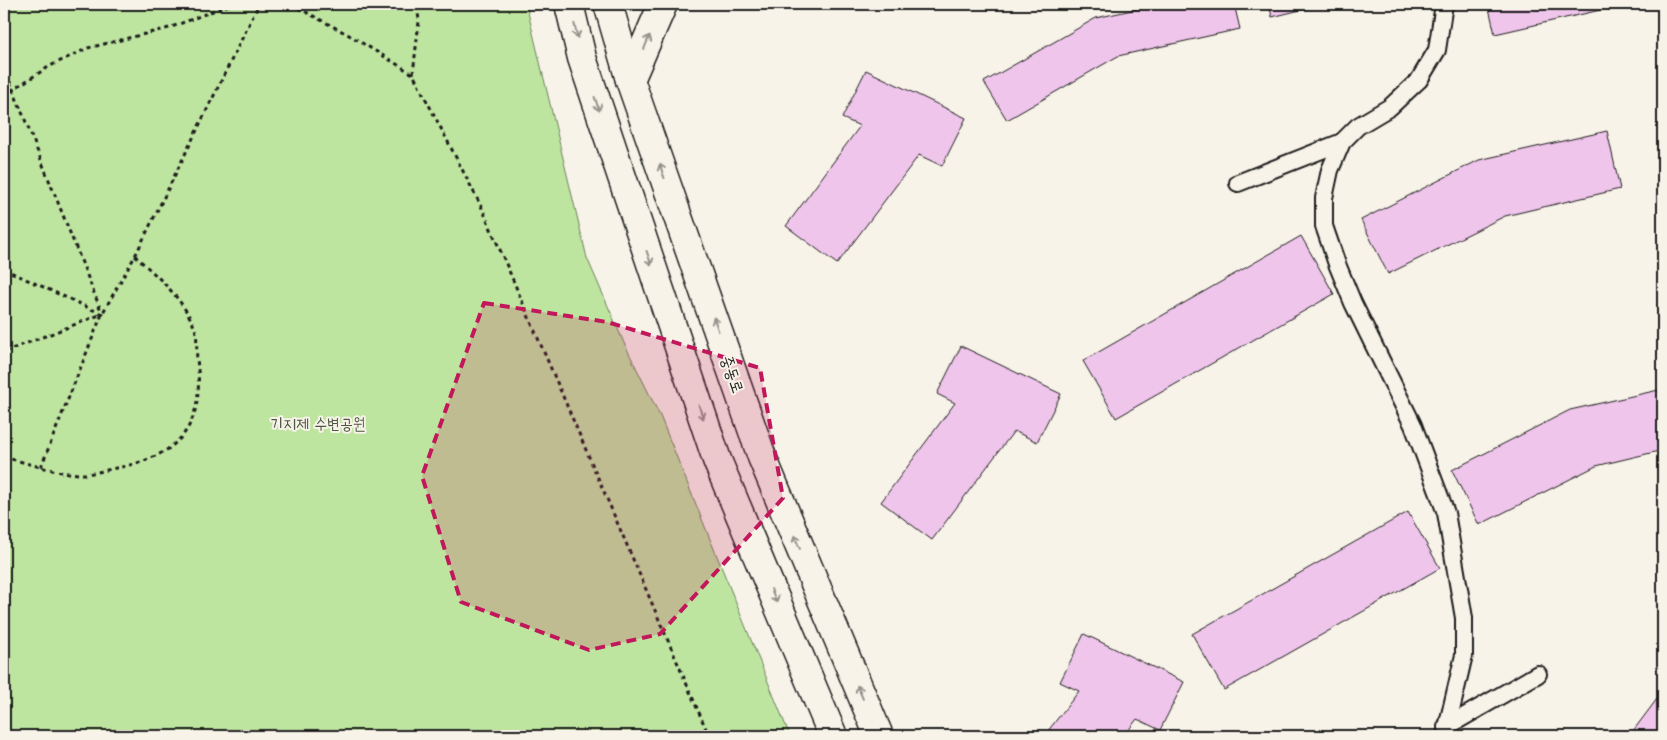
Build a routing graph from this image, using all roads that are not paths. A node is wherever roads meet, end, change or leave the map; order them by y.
1 (569, 4) edge
2 (608, 4) edge
3 (663, 4) edge
4 (1444, 4) edge
5 (630, 80) junction
6 (1342, 142) junction
7 (1238, 183) dead end
8 (1538, 674) dead end
9 (1445, 732) edge
10 (833, 736) edge
11 (879, 736) edge

1 -> 10 street
2 - 5 street, 중동로
5 -> 3 street
4 - 6 lane
11 -> 5 street, 중동로
6 - 7 lane
6 - 9 lane
8 - 9 lane

